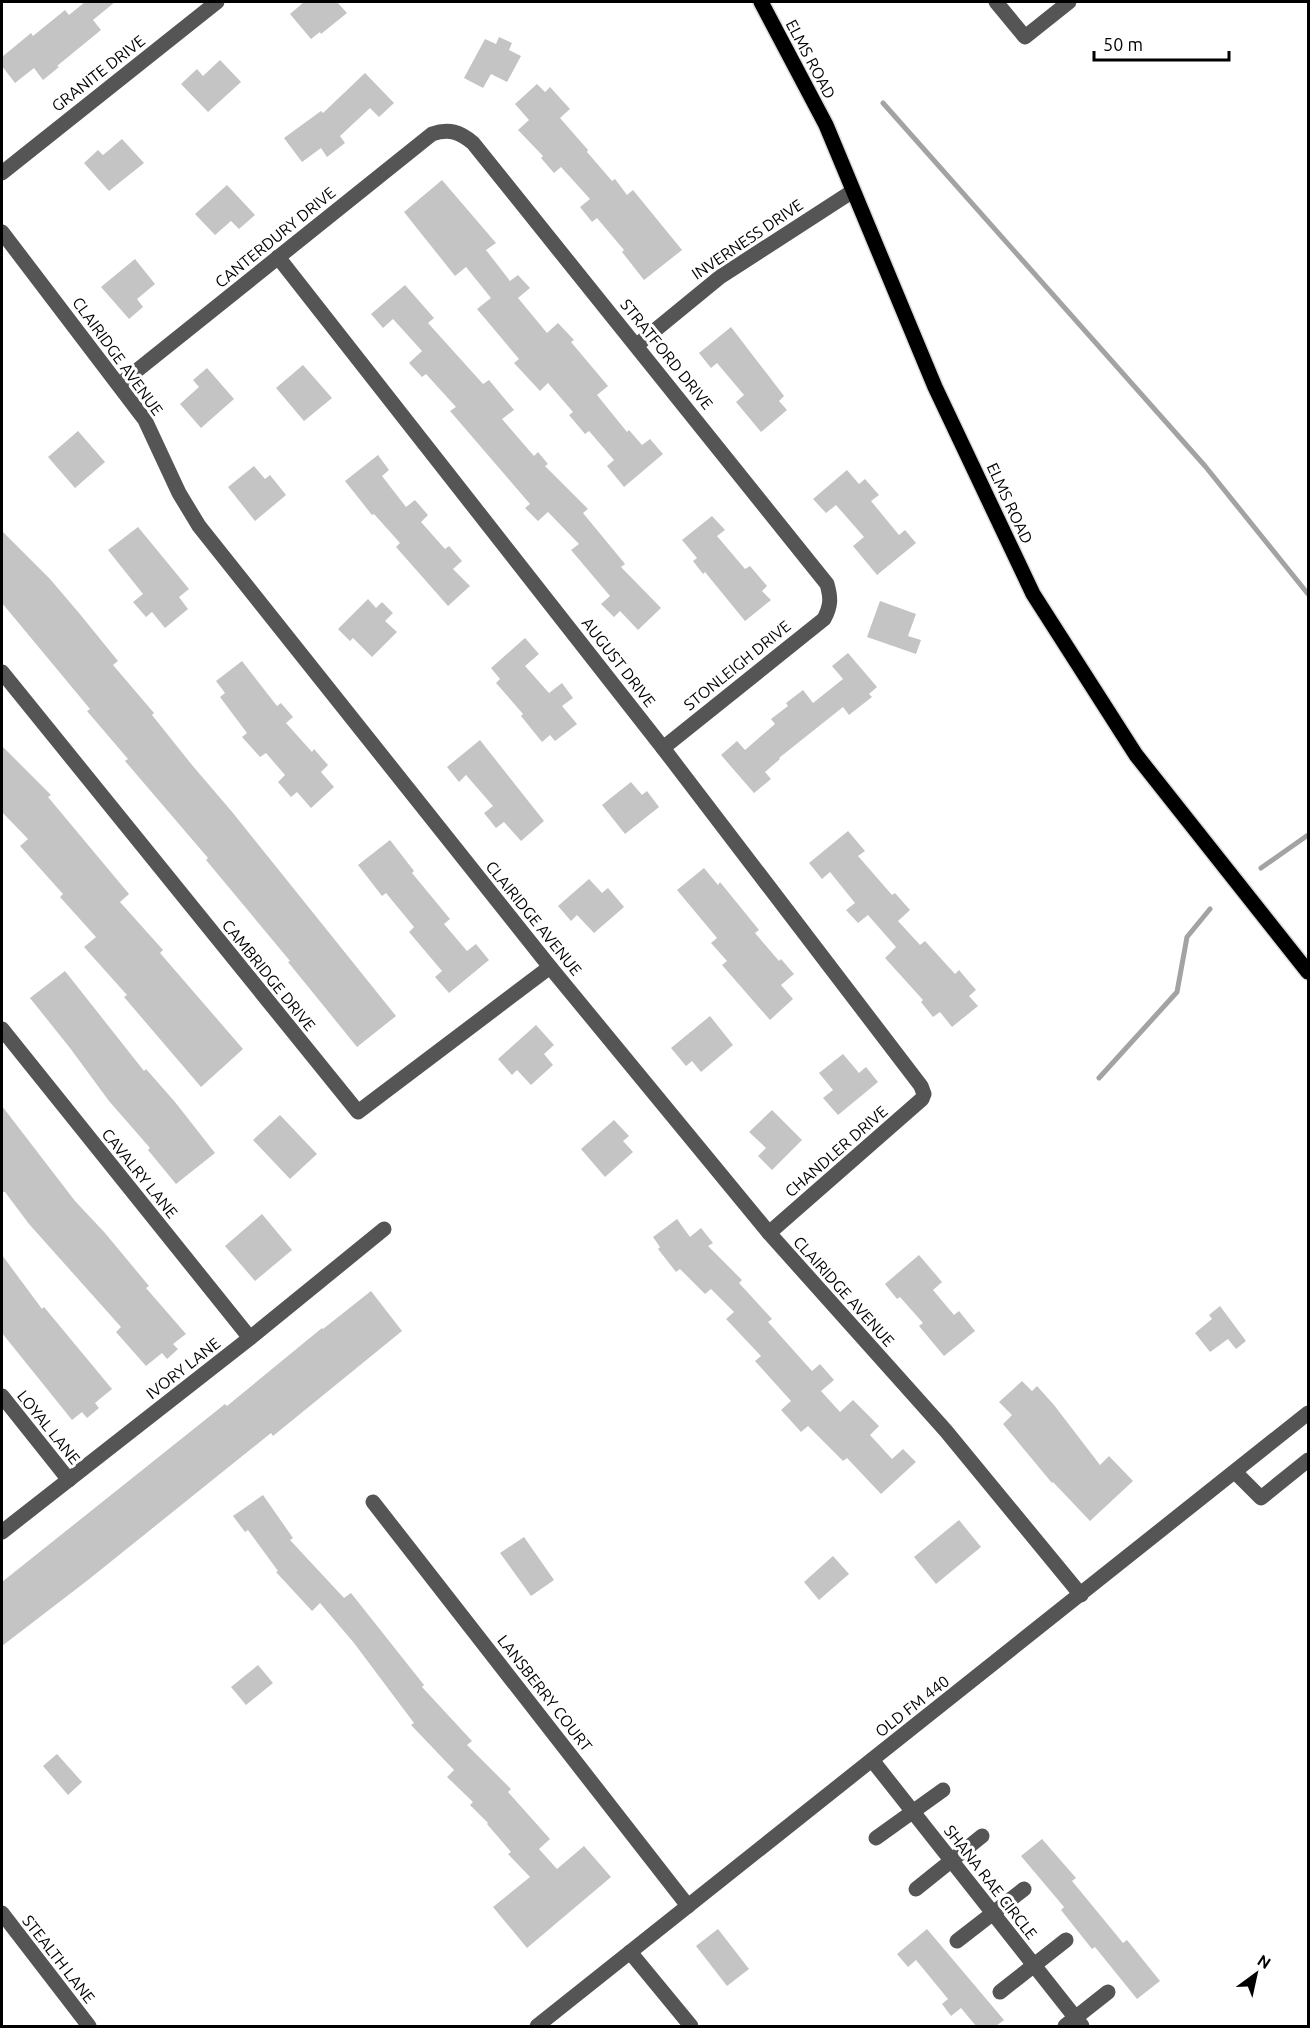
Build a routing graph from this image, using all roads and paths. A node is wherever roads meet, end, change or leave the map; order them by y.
1 (217, 2) edge
2 (761, 2) edge
3 (996, 2) edge
4 (1069, 2) edge
5 (457, 132) joint
6 (2, 172) edge
7 (853, 190) junction
8 (2, 232) edge
9 (278, 257) junction
10 (637, 345) junction
11 (120, 384) junction
12 (830, 608) joint
13 (2, 672) edge
14 (663, 748) junction
15 (550, 967) junction
16 (1308, 972) edge
17 (2, 1029) edge
18 (924, 1094) joint
19 (384, 1229) dead end
20 (769, 1233) junction
21 (250, 1338) junction
22 (2, 1396) edge
23 (1308, 1413) edge
24 (1308, 1460) edge
25 (1235, 1472) junction
26 (69, 1480) junction
27 (373, 1502) dead end
28 (2, 1532) edge
29 (1081, 1595) junction
30 (872, 1760) junction
31 (943, 1790) dead end
32 (913, 1811) junction
33 (982, 1836) dead end
34 (876, 1838) dead end
35 (951, 1860) junction
36 (916, 1888) dead end
37 (1024, 1889) dead end
38 (688, 1906) junction
39 (2, 1913) edge
40 (993, 1913) junction
41 (1066, 1940) dead end
42 (957, 1941) dead end
43 (630, 1952) junction
44 (1034, 1965) junction
45 (1000, 1992) dead end
46 (1108, 1992) dead end
47 (1074, 2024) edge
48 (89, 2026) edge
49 (537, 2026) edge
50 (691, 2026) edge

1 - 6 street, GRANITE DRIVE
2 - 7 main road, ELMS ROAD
3 - 4 street
5 - 9 street, CANTERDURY DRIVE
5 - 10 street, STRATFORD DRIVE
7 - 10 street, INVERNESS DRIVE
7 - 16 main road, ELMS ROAD
8 - 11 street, CLAIRIDGE AVENUE
9 - 11 street, CANTERDURY DRIVE
9 - 14 street, AUGUST DRIVE
10 - 12 street, STRATFORD DRIVE
11 - 15 street, CLAIRIDGE AVENUE
12 - 14 street, STONLEIGH DRIVE
13 - 15 street, CAMBRIDGE DRIVE
14 - 18 street, AUGUST DRIVE
15 - 20 street, CLAIRIDGE AVENUE
17 - 21 street, CAVALRY LANE
18 - 20 street, CHANDLER DRIVE
19 - 21 street, IVORY LANE
20 - 29 street, CLAIRIDGE AVENUE
21 - 26 street, IVORY LANE
22 - 26 street, LOYAL LANE
23 - 25 street, OLD FM 440
24 - 25 street
25 - 29 street, OLD FM 440
26 - 28 street, IVORY LANE
27 - 38 street, LANSBERRY COURT
29 - 30 street, OLD FM 440
30 - 32 street, SHANA RAE CIRCLE
30 - 38 street, OLD FM 440
31 - 32 street
32 - 34 street
32 - 35 street, SHANA RAE CIRCLE
33 - 35 street
35 - 36 street
35 - 40 street, SHANA RAE CIRCLE
37 - 40 street
38 - 43 street, OLD FM 440
39 - 48 street, STEALTH LANE
40 - 42 street
40 - 44 street, SHANA RAE CIRCLE
41 - 44 street
43 - 49 street, OLD FM 440
43 - 50 street
44 - 45 street
44 - 47 street, SHANA RAE CIRCLE
46 - 47 street

